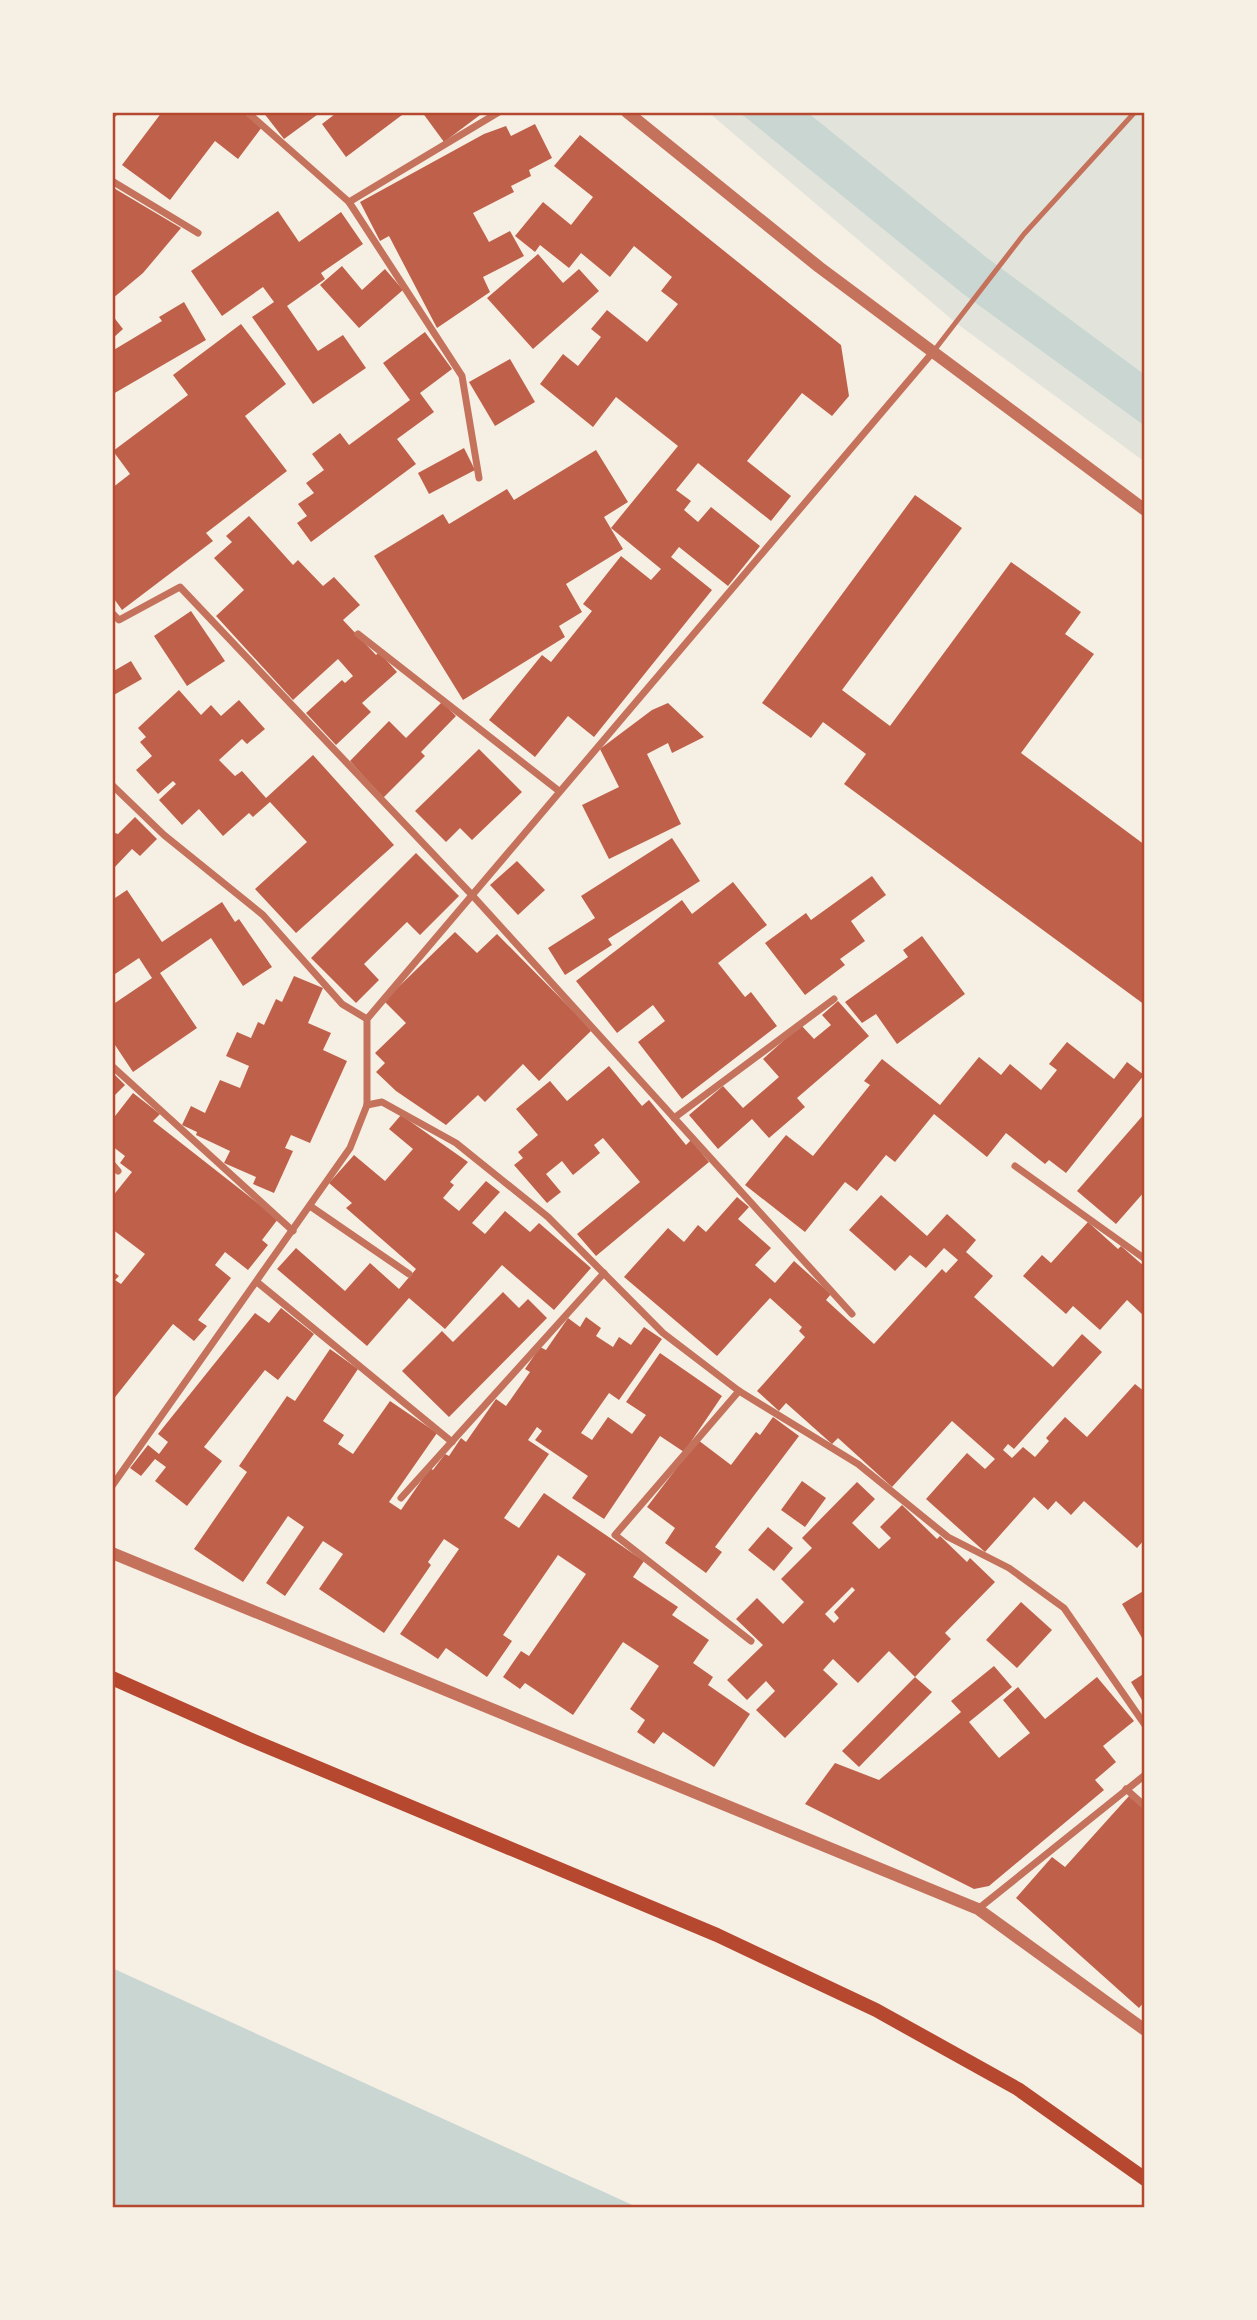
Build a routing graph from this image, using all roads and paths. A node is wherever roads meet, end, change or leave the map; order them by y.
1 (247, 112) edge
2 (499, 112) edge
3 (627, 112) edge
4 (1135, 112) edge
5 (112, 181) edge
6 (349, 202) junction
7 (198, 233) dead end
8 (933, 352) junction
9 (479, 478) dead end
10 (1145, 510) edge
11 (112, 613) edge
12 (358, 634) dead end
13 (112, 785) edge
14 (559, 791) junction
15 (472, 895) junction
16 (834, 999) dead end
17 (367, 1018) junction
18 (112, 1066) edge
19 (367, 1105) junction
20 (674, 1118) junction
21 (112, 1164) edge
22 (1015, 1166) dead end
23 (118, 1171) dead end
24 (310, 1206) junction
25 (293, 1231) junction
26 (1145, 1259) edge
27 (604, 1273) junction
28 (409, 1274) dead end
29 (257, 1282) junction
30 (852, 1314) dead end
31 (739, 1391) junction
32 (452, 1442) junction
33 (112, 1486) edge
34 (401, 1498) dead end
35 (112, 1553) edge
36 (751, 1641) dead end
37 (112, 1678) edge
38 (1145, 1725) edge
39 (1145, 1775) edge
40 (1126, 1789) junction
41 (1145, 1806) edge
42 (978, 1909) junction
43 (1145, 2030) edge
44 (1145, 2179) edge

1 - 6 street
2 - 6 street
3 - 8 street
4 - 8 lane
5 - 7 street
6 - 9 street
8 - 10 street
8 - 14 street
11 - 15 street
12 - 14 street
13 - 17 street
14 - 15 street
15 - 17 street
15 - 20 street
16 - 20 street
17 - 19 street
18 - 25 street
19 - 24 street
19 - 27 street
20 - 30 street
21 - 23 street
22 - 26 street
24 - 25 street
24 - 28 street
25 - 29 street
27 - 31 street
27 - 32 street
29 - 32 street
29 - 33 street
31 - 36 street
31 - 38 street
32 - 34 street
35 - 42 street
37 - 44 main road
39 - 40 street
40 - 41 street
40 - 42 street
42 - 43 street

